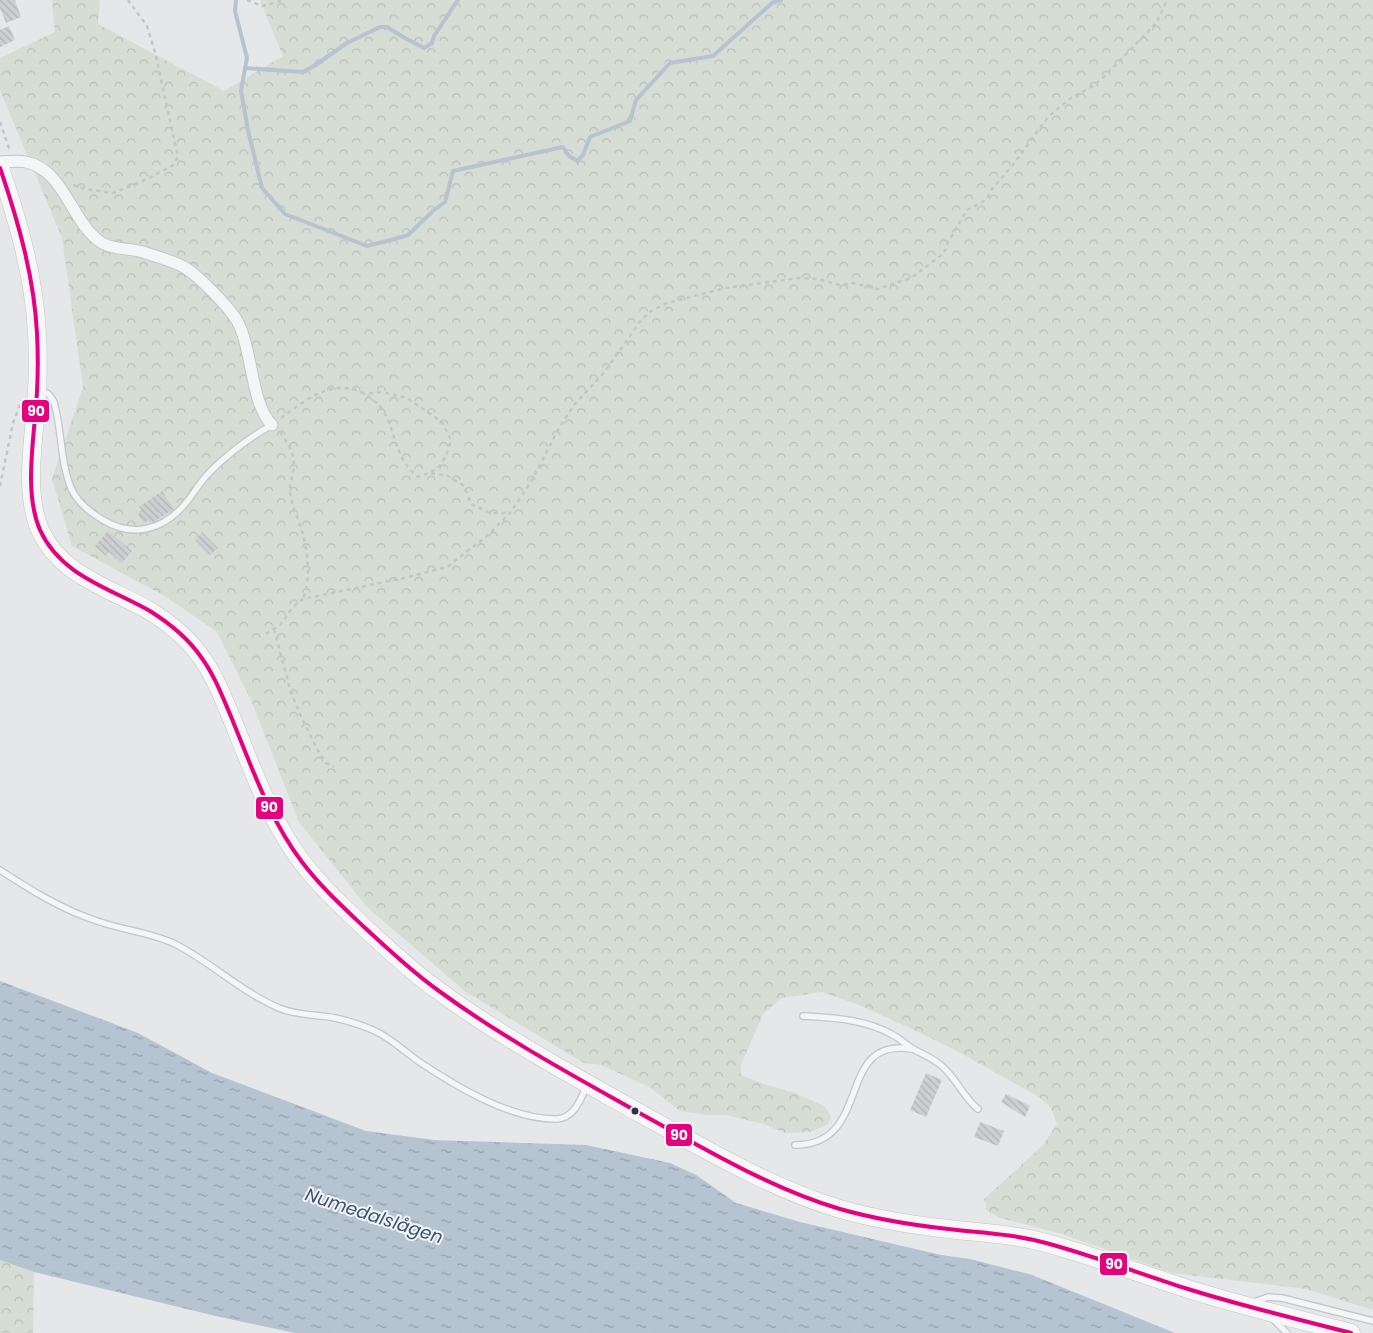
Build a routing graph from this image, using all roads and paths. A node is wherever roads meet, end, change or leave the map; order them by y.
1 (128, 0) edge
2 (247, 0) edge
3 (284, 0) edge
4 (1168, 0) edge
5 (0, 122) edge
6 (0, 162) edge
7 (7, 165) edge
8 (54, 179) junction
9 (37, 391) junction
10 (364, 394) junction
11 (13, 423) dead end
12 (272, 425) junction
13 (430, 473) junction
14 (0, 486) edge
15 (510, 513) junction
16 (303, 599) junction
17 (274, 629) junction
18 (266, 634) dead end
19 (334, 767) dead end
20 (0, 870) edge
21 (803, 1016) dead end
22 (913, 1049) junction
23 (588, 1083) junction
24 (978, 1110) dead end
25 (795, 1145) dead end
26 (1248, 1307) junction
27 (1267, 1312) junction
28 (1373, 1321) edge
29 (1287, 1333) edge
30 (1351, 1333) edge

1 - 8 path
2 - 3 path
4 - 15 path
5 - 7 path
6 - 7 street
7 - 8 street
7 - 9 main road
8 - 12 street
9 - 12 lane
9 - 23 main road
10 - 12 path
10 - 13 path
10 - 13 path
11 - 14 path
12 - 16 path
13 - 15 path
15 - 16 path
16 - 17 path
17 - 18 path
17 - 19 path
20 - 23 lane
21 - 22 lane
22 - 24 lane
22 - 25 lane
23 - 26 main road
26 - 27 main road
26 - 28 lane
27 - 29 lane
27 - 30 main road

